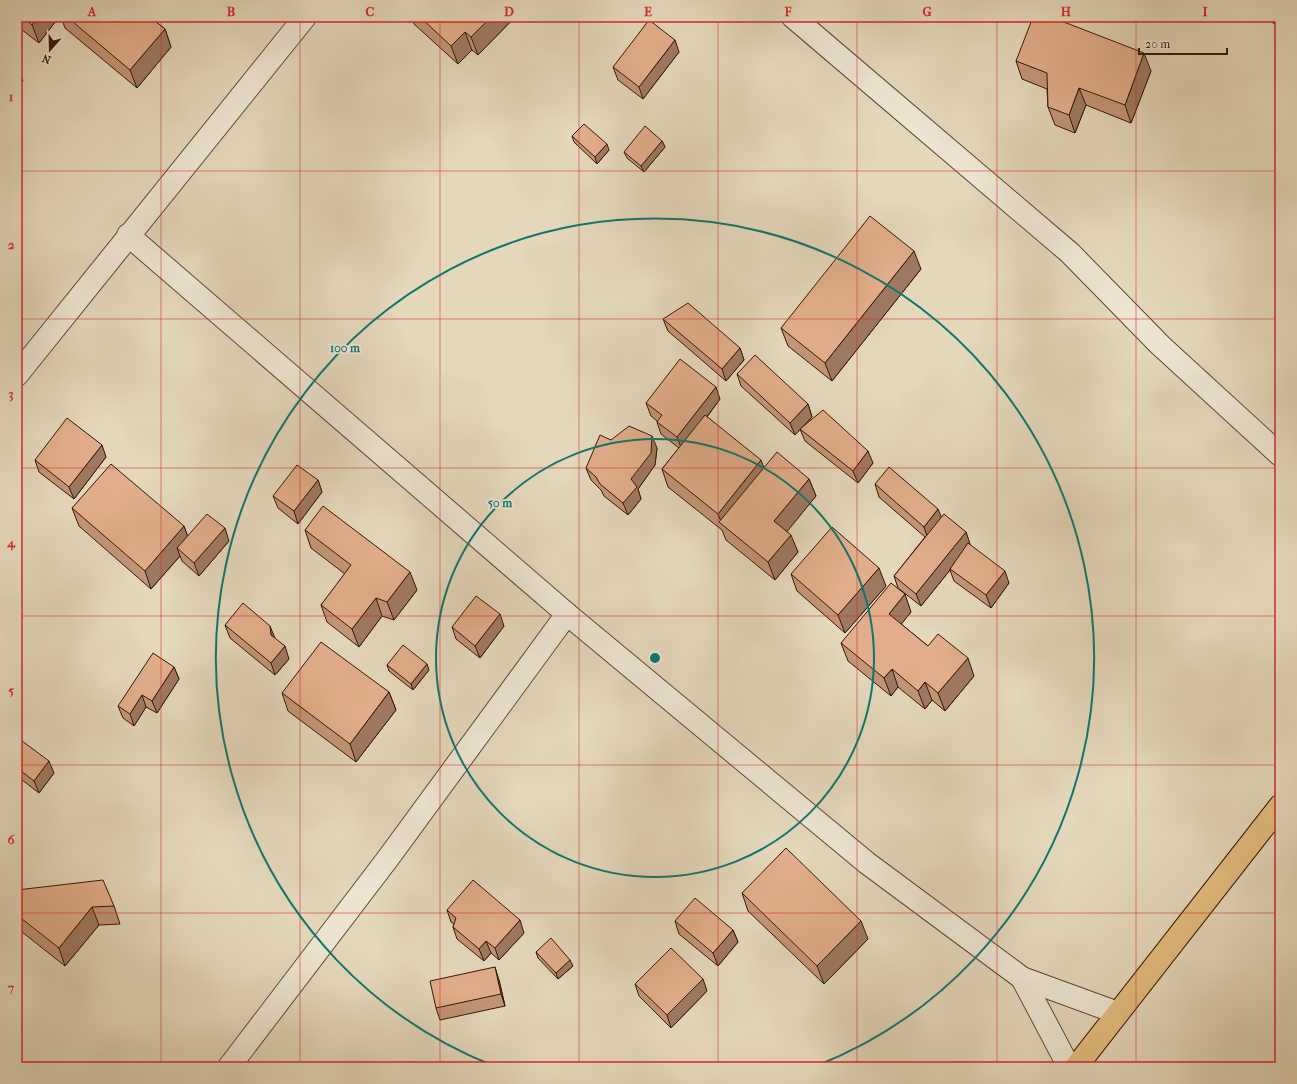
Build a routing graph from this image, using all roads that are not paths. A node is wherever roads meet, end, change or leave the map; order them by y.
1 (304, 17) edge
2 (793, 17) edge
3 (128, 235) junction
4 (17, 375) edge
5 (1280, 455) edge
6 (567, 614) junction
7 (1280, 806) edge
8 (1022, 978) junction
9 (1118, 1013) junction
10 (229, 1067) edge
11 (1069, 1067) edge
12 (1076, 1067) edge

1 - 3 street
2 - 5 street
3 - 4 street
3 - 6 street
6 - 8 street
6 - 10 street
7 - 9 highway
8 - 9 street
8 - 11 street
9 - 12 highway

